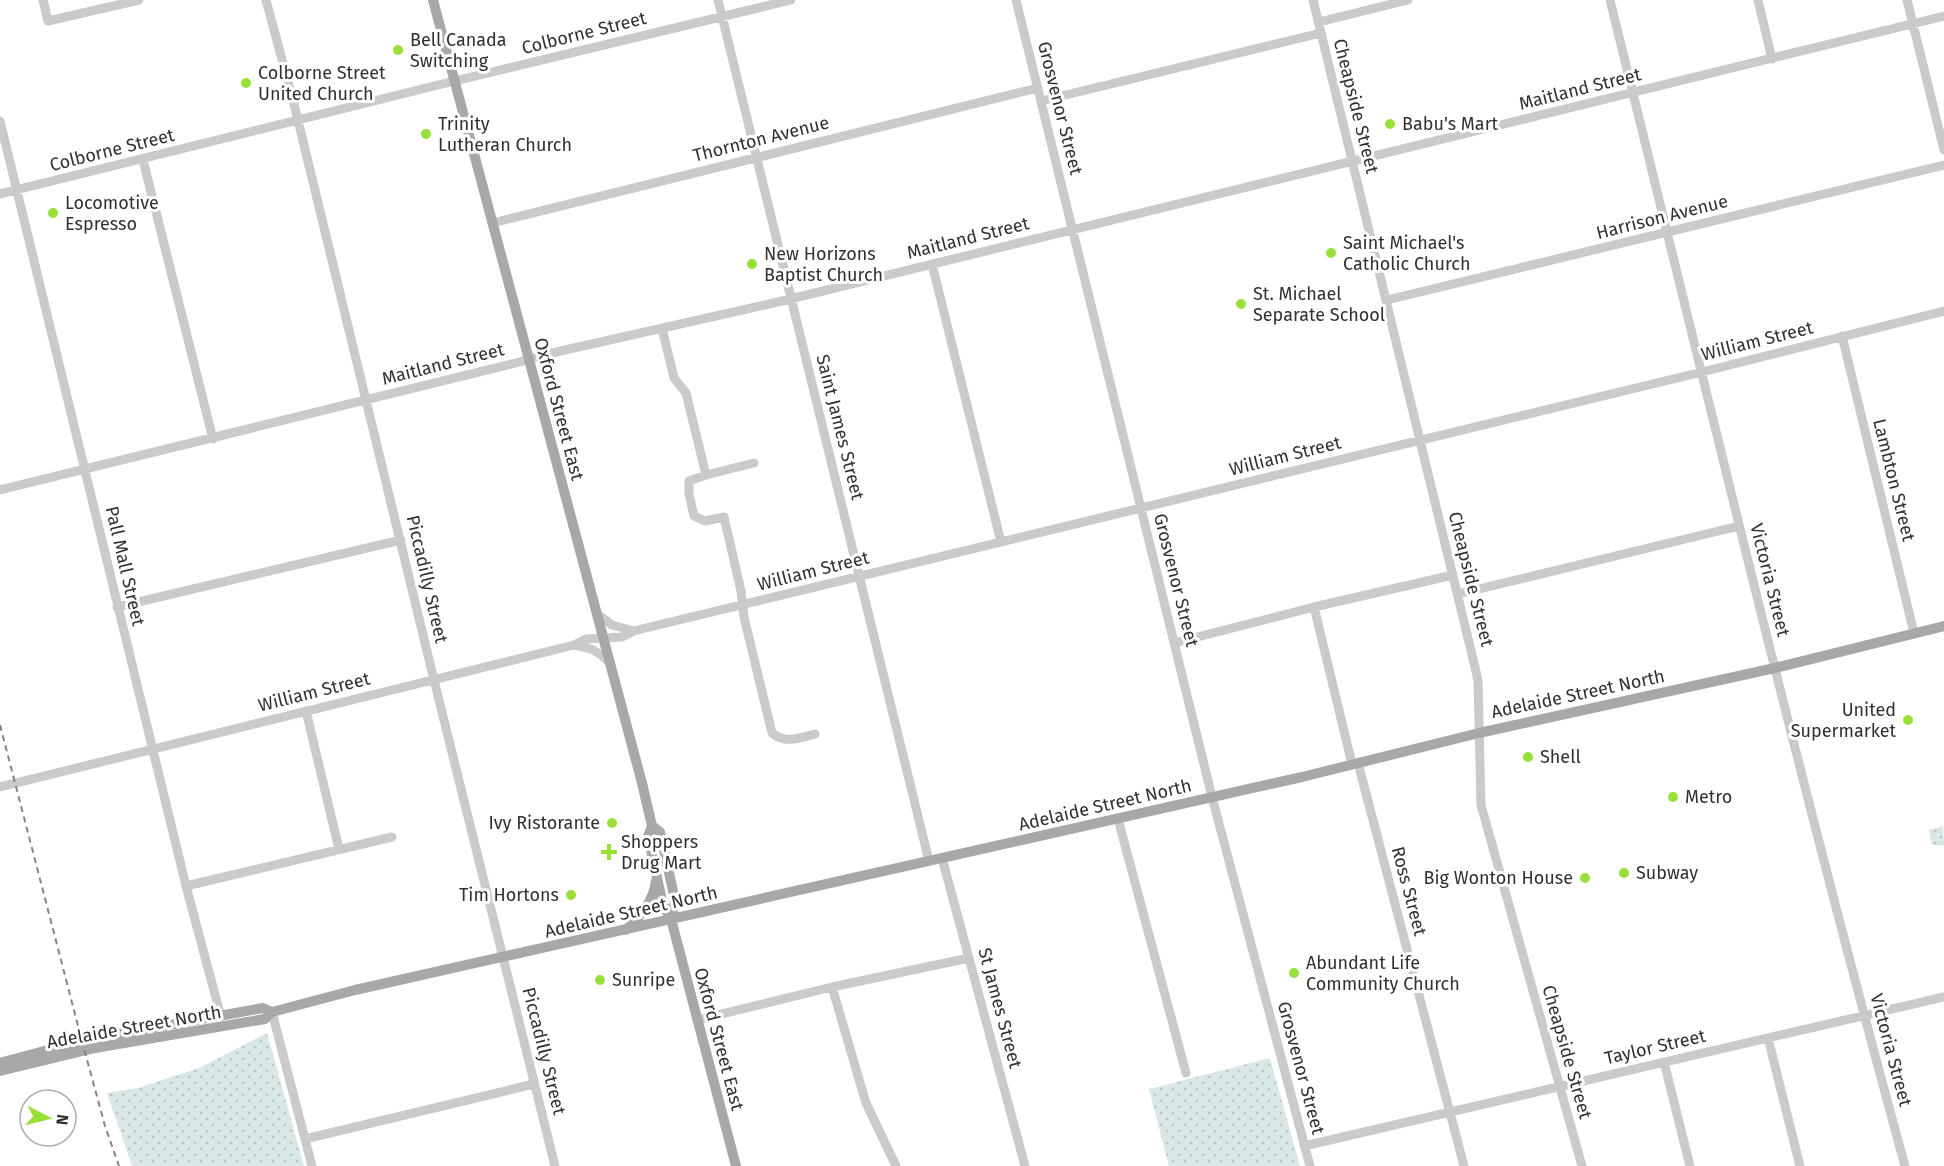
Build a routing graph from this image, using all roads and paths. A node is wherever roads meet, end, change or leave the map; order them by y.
1 (43, 0) edge
2 (140, 0) edge
3 (266, 0) edge
4 (433, 0) edge
5 (718, 0) edge
6 (791, 0) edge
7 (1016, 0) edge
8 (1313, 0) edge
9 (1408, 0) edge
10 (1610, 0) edge
11 (1758, 0) edge
12 (1907, 0) edge
13 (722, 16) junction
14 (1944, 16) edge
15 (1319, 22) junction
16 (1913, 24) junction
17 (1321, 33) junction
18 (1772, 59) junction
19 (454, 82) junction
20 (1038, 88) junction
21 (1633, 93) junction
22 (1041, 101) junction
23 (298, 120) junction
24 (0, 121) edge
25 (1943, 139) edge
26 (1944, 150) edge
27 (757, 157) junction
28 (143, 160) junction
29 (1353, 161) junction
30 (1944, 165) edge
31 (17, 190) junction
32 (0, 194) edge
33 (492, 223) junction
34 (1073, 229) junction
35 (1668, 233) junction
36 (932, 264) junction
37 (792, 299) junction
38 (1387, 300) junction
39 (1944, 311) edge
40 (662, 328) junction
41 (1842, 336) junction
42 (528, 359) junction
43 (1702, 372) junction
44 (366, 400) junction
45 (213, 440) junction
46 (1420, 440) junction
47 (754, 463) dead end
48 (85, 469) junction
49 (706, 475) junction
50 (0, 490) edge
51 (1141, 508) junction
52 (1739, 526) junction
53 (401, 540) junction
54 (1001, 542) junction
55 (1453, 575) junction
56 (860, 577) junction
57 (1458, 594) junction
58 (743, 605) junction
59 (117, 607) junction
60 (1314, 607) junction
61 (597, 614) junction
62 (1944, 626) edge
63 (634, 631) junction
64 (1914, 633) junction
65 (603, 639) junction
66 (1174, 642) junction
67 (574, 645) junction
68 (609, 662) junction
69 (1775, 668) junction
70 (434, 680) junction
71 (306, 711) junction
72 (1479, 733) junction
73 (815, 734) dead end
74 (152, 749) junction
75 (1355, 764) junction
76 (0, 787) edge
77 (1212, 797) junction
78 (1118, 819) junction
79 (652, 826) junction
80 (392, 837) dead end
81 (339, 849) junction
82 (942, 858) junction
83 (929, 861) junction
84 (657, 876) junction
85 (186, 886) junction
86 (671, 920) junction
87 (625, 930) junction
88 (504, 958) junction
89 (969, 958) junction
90 (832, 987) junction
91 (1944, 997) edge
92 (272, 1012) junction
93 (1864, 1016) junction
94 (221, 1017) junction
95 (697, 1020) junction
96 (1768, 1038) junction
97 (1664, 1062) junction
98 (0, 1063) edge
99 (0, 1071) edge
100 (1186, 1073) dead end
101 (534, 1084) junction
102 (1560, 1086) junction
103 (1450, 1111) junction
104 (305, 1138) junction
105 (1304, 1146) junction
106 (312, 1166) edge
107 (555, 1166) edge
108 (736, 1166) edge
109 (896, 1166) edge
110 (1025, 1166) edge
111 (1310, 1166) edge
112 (1464, 1166) edge
113 (1582, 1166) edge
114 (1690, 1166) edge
115 (1800, 1166) edge
116 (1905, 1166) edge

1 - 2 street
3 - 23 street, Piccadilly Street
4 - 19 main road, Oxford Street East
5 - 13 street, Saint James Street
6 - 13 street, Colborne Street
7 - 20 street, Grosvenor Street
8 - 15 street, Cheapside Street
9 - 15 street
10 - 21 street, Victoria Street
11 - 18 street
12 - 16 street
13 - 19 street, Colborne Street
13 - 27 street, Saint James Street
14 - 16 street, Maitland Street
15 - 17 street, Cheapside Street
16 - 18 street, Maitland Street
16 - 25 street
17 - 22 street
17 - 29 street, Cheapside Street
18 - 21 street, Maitland Street
19 - 23 street, Colborne Street
19 - 33 main road, Oxford Street East
20 - 22 street, Grosvenor Street
20 - 27 street, Thornton Avenue
21 - 29 street, Maitland Street
21 - 35 street, Victoria Street
22 - 34 street, Grosvenor Street
23 - 28 street, Colborne Street
23 - 44 street, Piccadilly Street
24 - 31 street, Pall Mall Street
25 - 26 street
27 - 33 street, Thornton Avenue
27 - 37 street, Saint James Street
28 - 31 street, Colborne Street
28 - 45 street
29 - 34 street, Maitland Street
29 - 38 street, Cheapside Street
30 - 35 street, Harrison Avenue
31 - 32 street, Colborne Street
31 - 48 street, Pall Mall Street
33 - 42 main road, Oxford Street East
34 - 36 street, Maitland Street
34 - 51 street, Grosvenor Street
35 - 38 street, Harrison Avenue
35 - 43 street, Victoria Street
36 - 37 street, Maitland Street
36 - 54 street
37 - 40 street, Maitland Street
37 - 56 street, Saint James Street
38 - 46 street, Cheapside Street
39 - 41 street, William Street
40 - 42 street, Maitland Street
40 - 49 street
41 - 43 street, William Street
41 - 64 street, Lambton Street
42 - 44 street, Maitland Street
42 - 61 main road, Oxford Street East
43 - 46 street, William Street
43 - 52 street, Victoria Street
44 - 45 street, Maitland Street
44 - 53 street, Piccadilly Street
45 - 48 street, Maitland Street
46 - 51 street, William Street
46 - 55 street, Cheapside Street
47 - 49 street
48 - 50 street, Maitland Street
48 - 59 street, Pall Mall Street
49 - 58 street
51 - 54 street, William Street
51 - 66 street, Grosvenor Street
52 - 57 street
52 - 69 street, Victoria Street
53 - 59 street
53 - 70 street, Piccadilly Street
54 - 56 street, William Street
55 - 57 street, Cheapside Street
55 - 60 street
56 - 58 street, William Street
56 - 83 street, Saint James Street
57 - 72 street, Cheapside Street
58 - 63 street, William Street
58 - 73 street
59 - 74 street, Pall Mall Street
60 - 66 street
60 - 75 street, Ross Street
61 - 63 street
61 - 65 main road, Oxford Street East
62 - 64 main road, Adelaide Street North
63 - 65 street, William Street
64 - 69 main road, Adelaide Street North
65 - 67 street, William Street
65 - 68 main road, Oxford Street East
66 - 77 street, Grosvenor Street
67 - 68 street
67 - 70 street, William Street
68 - 79 main road, Oxford Street East
69 - 72 main road, Adelaide Street North
69 - 93 street, Victoria Street
70 - 71 street, William Street
70 - 88 street, Piccadilly Street
71 - 74 street, William Street
71 - 81 street
72 - 75 main road, Adelaide Street North
72 - 102 street, Cheapside Street
74 - 76 street, William Street
74 - 85 street, Pall Mall Street
75 - 77 main road, Adelaide Street North
75 - 103 street, Ross Street
77 - 78 main road, Adelaide Street North
77 - 105 street, Grosvenor Street
78 - 82 main road, Adelaide Street North
78 - 100 street
79 - 84 main road, Oxford Street East
79 - 86 main road, Oxford Street East
80 - 81 street
81 - 85 street
82 - 83 main road, Adelaide Street North
82 - 89 street, St James Street
83 - 86 main road, Adelaide Street North
84 - 86 main road, Oxford Street East
84 - 87 main road
85 - 94 street, Pall Mall Street
86 - 87 main road, Adelaide Street North
86 - 95 main road, Oxford Street East
87 - 88 main road, Adelaide Street North
88 - 92 main road, Adelaide Street North
88 - 101 street, Piccadilly Street
89 - 90 street
89 - 110 street, St James Street
90 - 95 street
90 - 109 street
91 - 93 street, Taylor Street
92 - 94 main road, Adelaide Street North
92 - 99 main road, Adelaide Street North
92 - 104 street
93 - 96 street, Taylor Street
93 - 116 street, Victoria Street
94 - 98 main road, Adelaide Street North
95 - 108 main road, Oxford Street East
96 - 97 street, Taylor Street
96 - 115 street
97 - 102 street, Taylor Street
97 - 114 street
101 - 104 street
101 - 107 street, Piccadilly Street
102 - 103 street, Taylor Street
102 - 113 street, Cheapside Street
103 - 105 street, Taylor Street
103 - 112 street, Ross Street
104 - 106 street
105 - 111 street, Grosvenor Street

